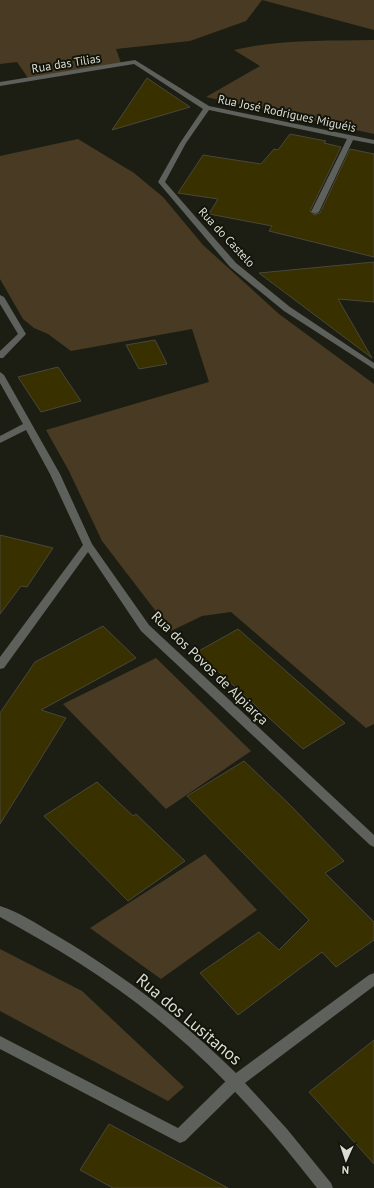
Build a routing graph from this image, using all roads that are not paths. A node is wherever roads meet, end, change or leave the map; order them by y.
1 (136, 62) joint
2 (0, 84) edge
3 (208, 108) junction
4 (351, 138) junction
5 (374, 142) edge
6 (315, 212) dead end
7 (0, 297) edge
8 (0, 356) edge
9 (374, 367) edge
10 (0, 375) edge
11 (28, 425) junction
12 (0, 440) edge
13 (88, 545) junction
14 (0, 665) edge
15 (374, 842) edge
16 (0, 911) edge
17 (374, 978) edge
18 (0, 1042) edge
19 (235, 1082) junction
20 (326, 1188) edge

1 - 2 street, Rua das Tílias
1 - 3 street, Rua José Rodrigues Miguéis
3 - 4 street, Rua José Rodrigues Miguéis
3 - 9 street, Rua do Castelo
4 - 5 street, Rua José Rodrigues Miguéis
4 - 6 street
7 - 8 street
10 - 11 street, Rua dos Povos de Alpiarça
11 - 12 street
11 - 13 street, Rua dos Povos de Alpiarça
13 - 14 street
13 - 15 street, Rua dos Povos de Alpiarça
16 - 19 street, Rua dos Lusitanos
17 - 19 street
18 - 19 street
19 - 20 street, Rua dos Lusitanos

